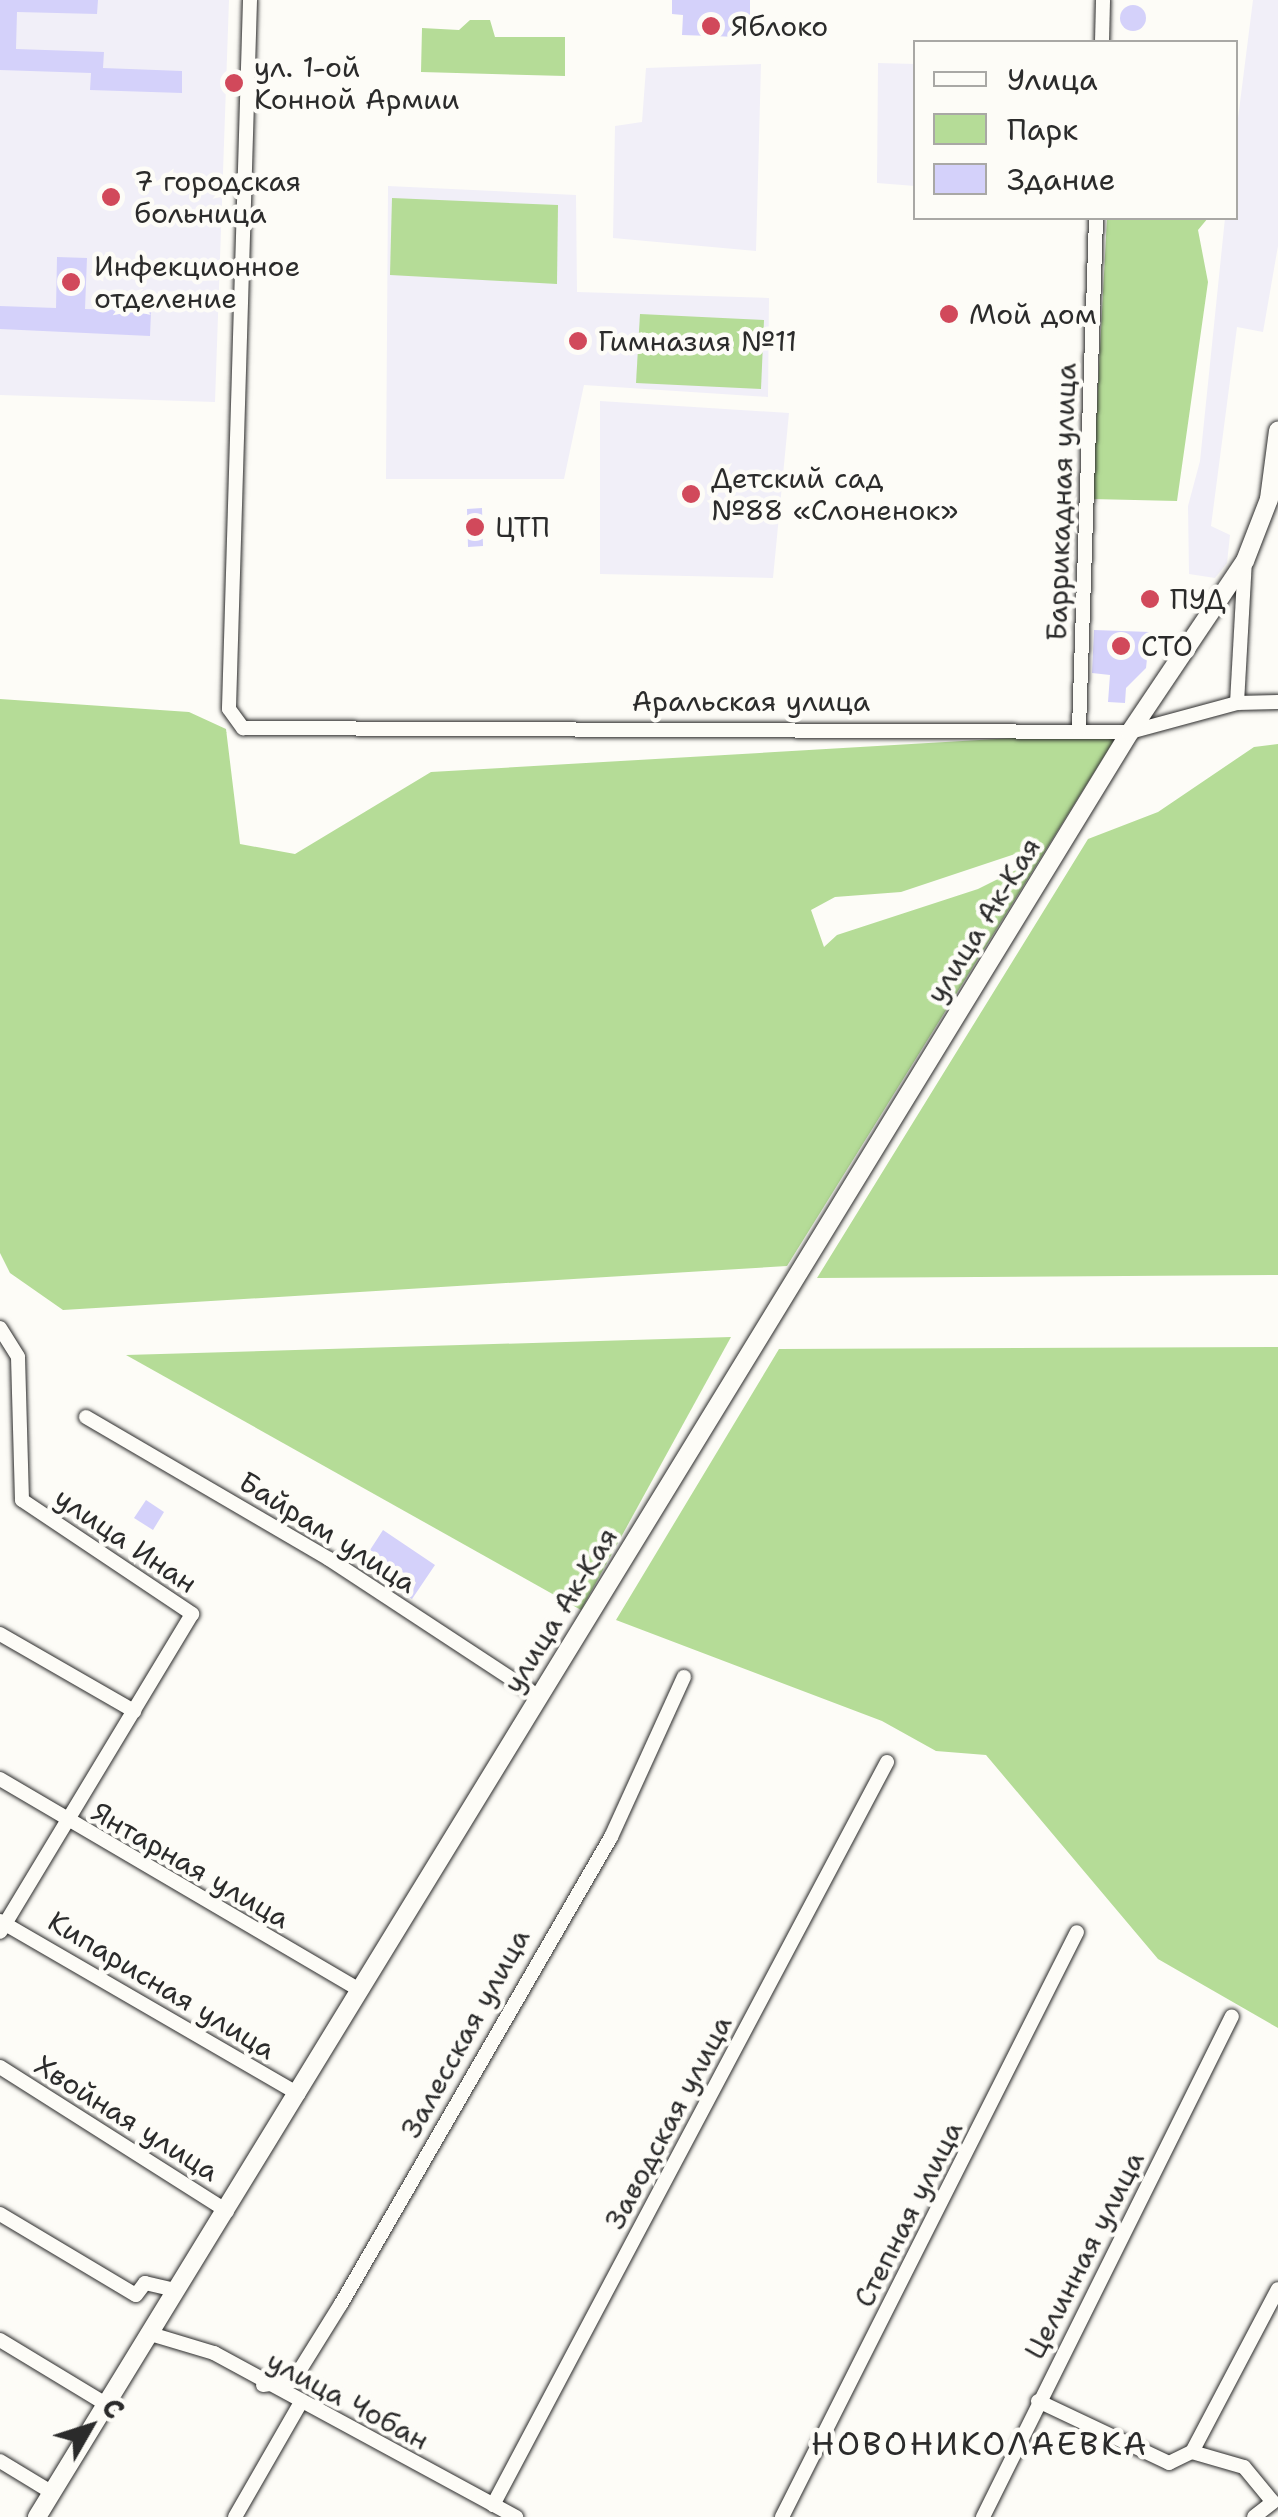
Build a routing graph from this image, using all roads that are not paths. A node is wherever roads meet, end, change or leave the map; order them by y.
1 (250, 0) edge
2 (1104, 0) edge
3 (1102, 40) edge
4 (1096, 220) edge
5 (1278, 430) edge
6 (1246, 561) junction
7 (1278, 702) edge
8 (1237, 704) junction
9 (1079, 729) junction
10 (1130, 732) junction
11 (0, 1328) edge
12 (86, 1418) dead end
13 (0, 1634) edge
14 (684, 1678) dead end
15 (539, 1697) junction
16 (134, 1710) junction
17 (887, 1762) dead end
18 (0, 1779) edge
19 (68, 1823) junction
20 (2, 1925) edge
21 (1077, 1932) dead end
22 (359, 1990) junction
23 (1232, 2016) dead end
24 (0, 2068) edge
25 (298, 2094) junction
26 (227, 2211) junction
27 (0, 2214) edge
28 (1278, 2289) edge
29 (176, 2290) junction
30 (154, 2335) junction
31 (0, 2340) edge
32 (264, 2385) junction
33 (1038, 2401) junction
34 (300, 2404) junction
35 (109, 2406) junction
36 (1192, 2452) junction
37 (0, 2461) edge
38 (51, 2492) junction
39 (505, 2513) edge
40 (37, 2517) edge
41 (236, 2517) edge
42 (782, 2517) edge
43 (982, 2517) edge
44 (1254, 2517) edge

1 - 9 street, Аральская улица
2 - 3 street
4 - 9 street, Баррикадная улица
5 - 6 main road
6 - 8 street
6 - 10 main road
7 - 8 street, Аральская улица
8 - 10 street, Аральская улица
9 - 10 street, Аральская улица
10 - 15 main road, улица Ак-Кая
11 - 16 street, улица Инан
12 - 15 street, Байрам улица
13 - 16 street
14 - 32 street, Залесская улица
15 - 22 main road, улица Ак-Кая
16 - 19 street, улица Инан
17 - 39 street, Заводская улица
18 - 19 street, Янтарная улица
19 - 20 street, улица Инан
19 - 22 street, Янтарная улица
20 - 25 street, Кипарисная улица
21 - 42 street, Степная улица
22 - 25 main road, улица Ак-Кая
23 - 33 street, Целинная улица
24 - 26 street, Хвойная улица
25 - 26 main road, улица Ак-Кая
26 - 29 main road, улица Ак-Кая
27 - 29 street
28 - 36 street
29 - 30 main road, улица Ак-Кая
30 - 32 street, улица Чобан
30 - 35 main road, улица Ак-Кая
31 - 35 street
32 - 34 street, улица Чобан
33 - 36 street
33 - 43 street, Целинная улица
34 - 39 street, улица Чобан
34 - 41 street
35 - 38 main road, улица Ак-Кая
36 - 44 street
37 - 38 street
38 - 40 main road, улица Ак-Кая

